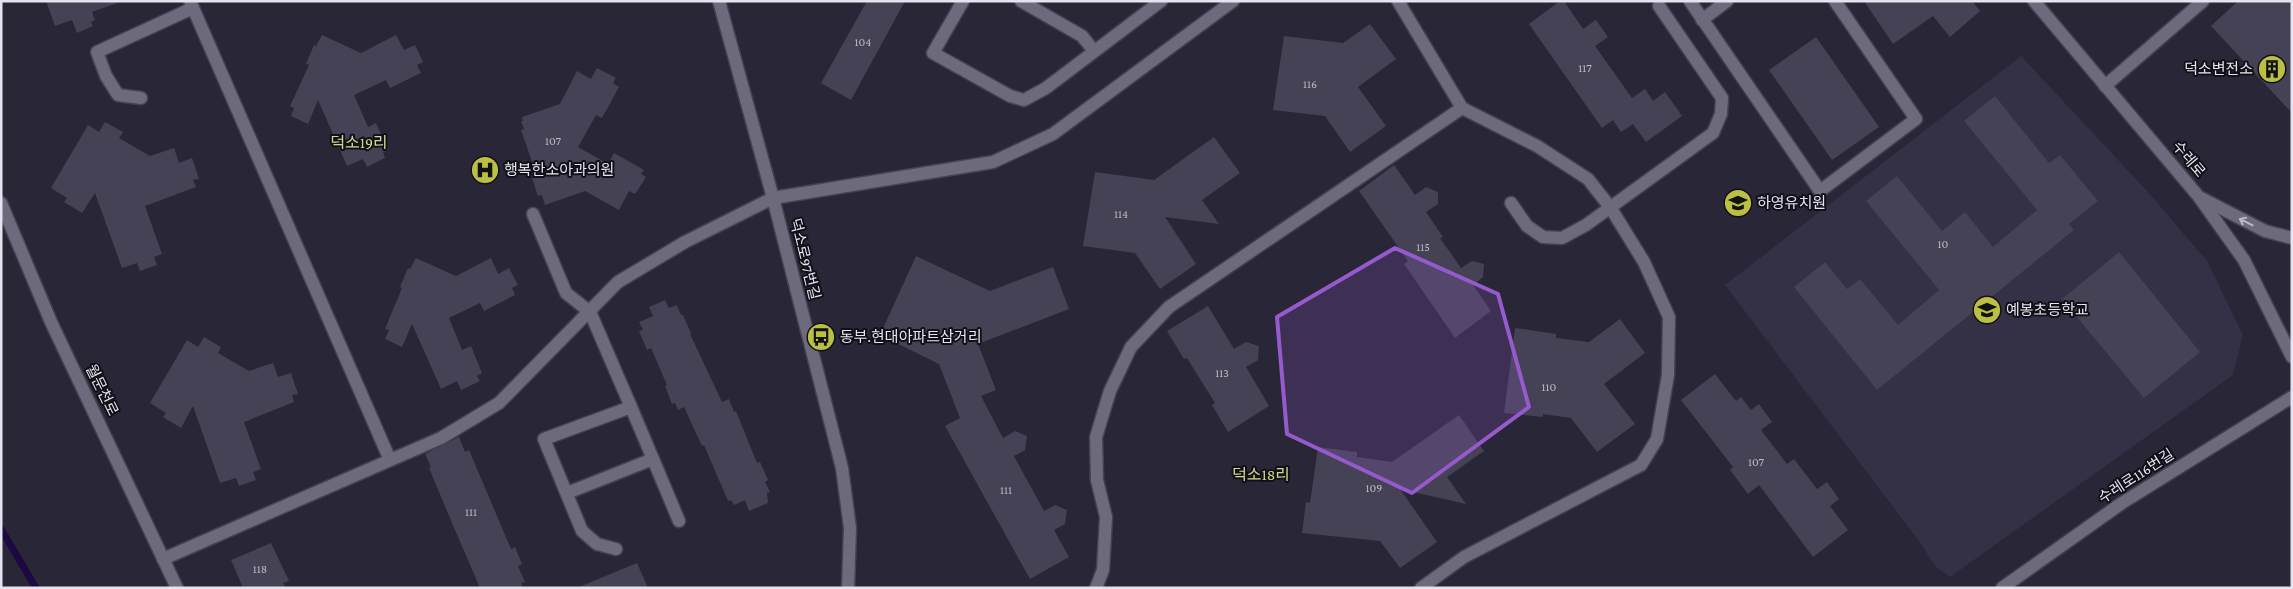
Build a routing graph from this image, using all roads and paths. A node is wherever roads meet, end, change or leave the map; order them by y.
1 (719, 1) edge
2 (963, 1) edge
3 (1021, 1) edge
4 (1161, 1) edge
5 (1233, 1) edge
6 (1398, 1) edge
7 (1690, 1) edge
8 (1727, 1) edge
9 (1835, 1) edge
10 (2034, 1) edge
11 (2203, 1) edge
12 (192, 5) edge
13 (1659, 6) dead end
14 (1702, 20) junction
15 (1094, 51) junction
16 (2105, 86) junction
17 (141, 98) dead end
18 (1462, 108) junction
19 (2199, 197) junction
20 (773, 198) junction
21 (1511, 203) dead end
22 (1, 204) edge
23 (1610, 207) junction
24 (533, 214) dead end
25 (2292, 238) edge
26 (590, 312) junction
27 (2292, 357) edge
28 (2292, 397) edge
29 (630, 407) junction
30 (653, 459) junction
31 (390, 460) junction
32 (567, 493) junction
33 (679, 521) dead end
34 (616, 548) dead end
35 (163, 559) junction
36 (177, 588) edge
37 (848, 588) edge
38 (1096, 588) edge
39 (1421, 588) edge
40 (2002, 588) edge

1 - 20 street, 덕소로97번길
2 - 15 street
3 - 15 street
4 - 15 street
5 - 20 street
6 - 18 street
7 - 14 street
8 - 14 street
9 - 14 street
10 - 16 street, 수레로
11 - 16 street
12 - 17 street
12 - 31 street
13 - 23 street
16 - 19 street, 수레로
18 - 23 street
18 - 38 street
25 -> 19 street
19 - 27 street, 수레로
20 - 26 street
20 - 37 street, 덕소로97번길
21 - 23 street
22 - 35 street, 월문천로
23 - 39 street
24 - 26 street
26 - 29 street
26 - 31 street
28 - 40 street, 수레로116번길
29 - 30 street
29 - 32 street
30 - 32 street
30 - 33 street
31 - 35 street
32 - 34 street
35 - 36 street, 월문천로

